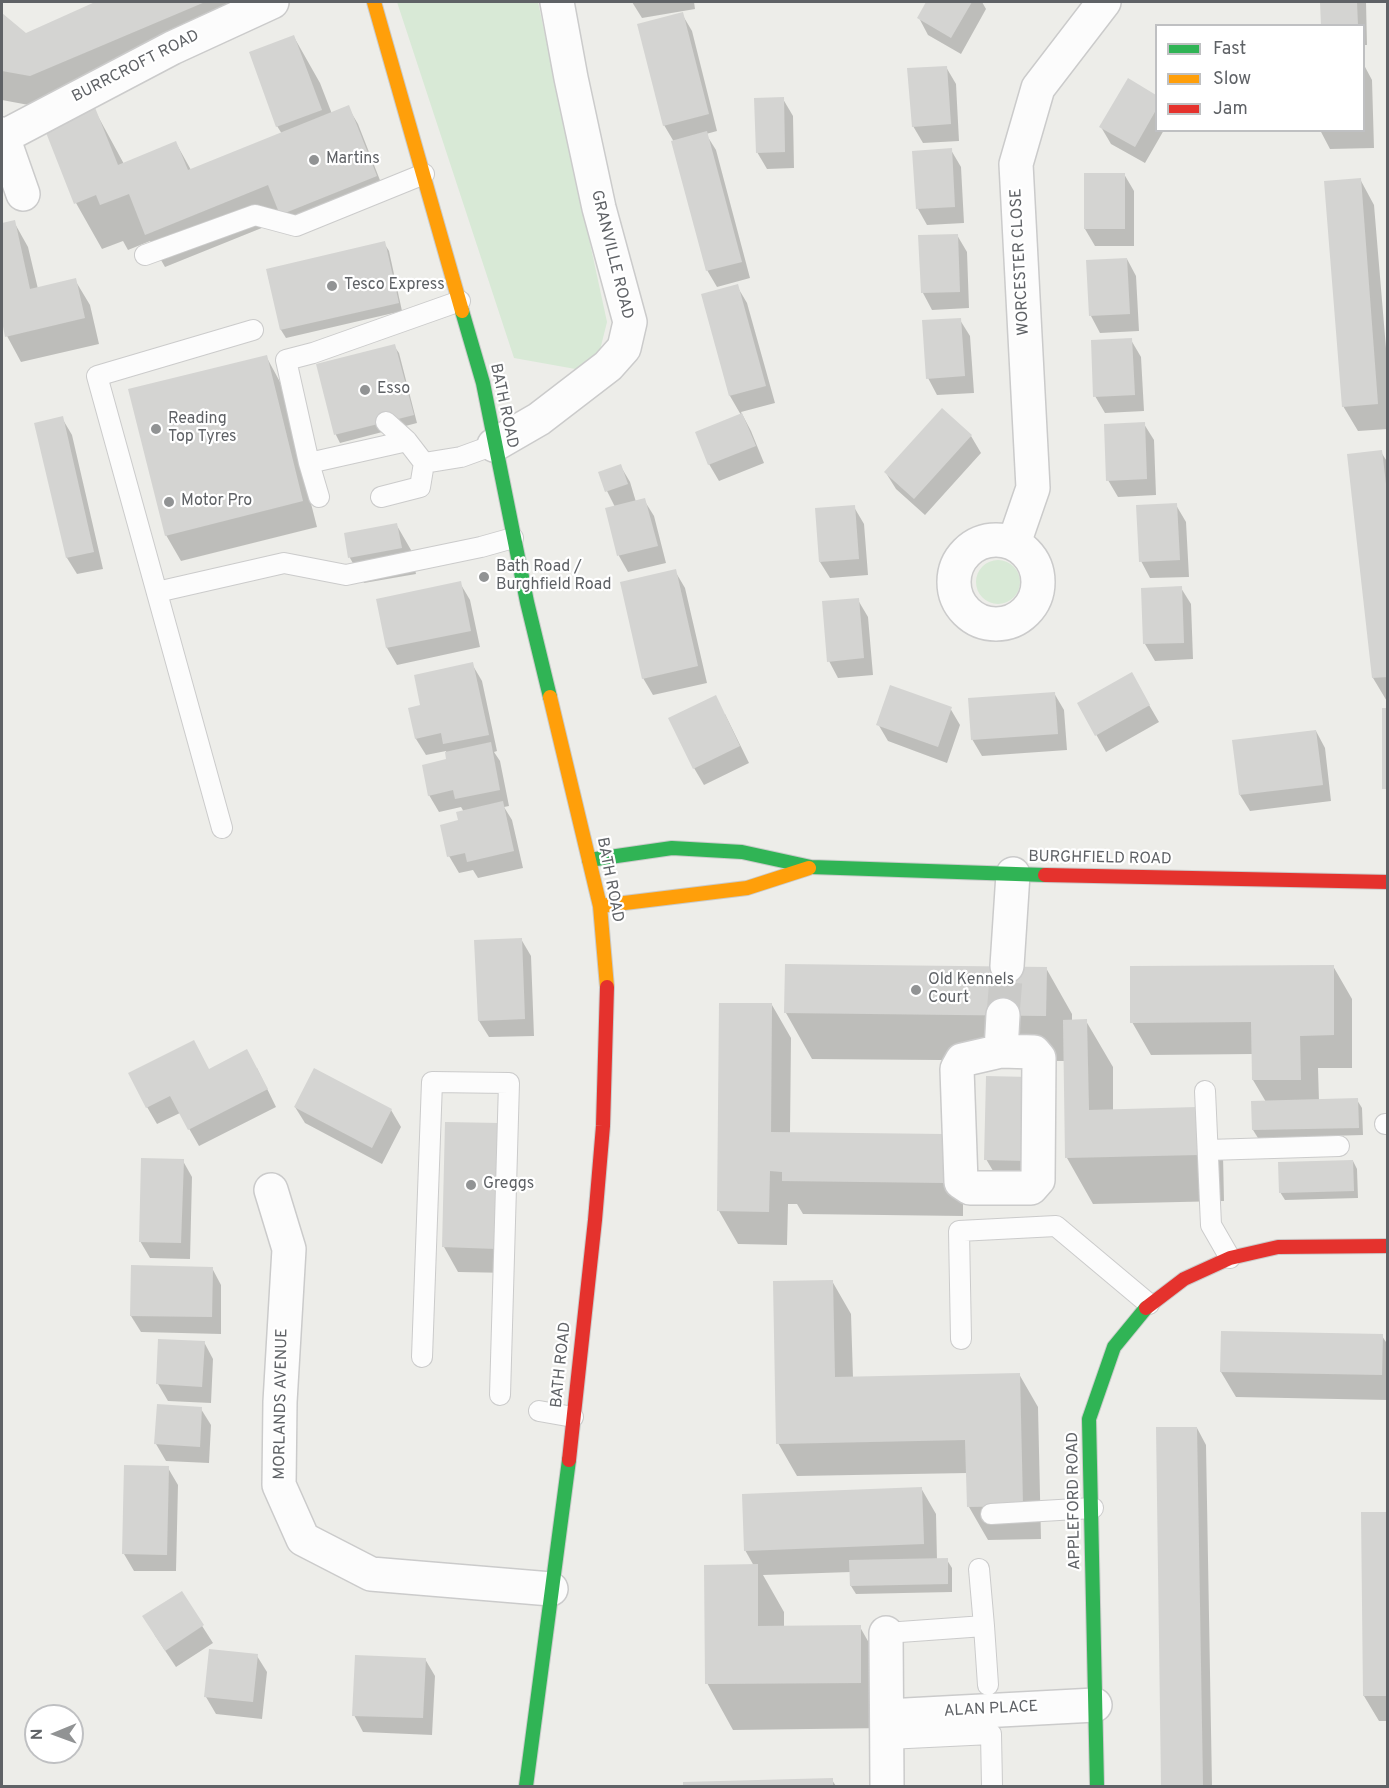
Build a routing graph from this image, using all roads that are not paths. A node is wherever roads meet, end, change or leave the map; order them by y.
1 (272, 2) edge
2 (374, 2) edge
3 (557, 2) edge
4 (1104, 2) edge
5 (2, 135) edge
6 (424, 174) junction
7 (23, 194) dead end
8 (145, 255) dead end
9 (460, 301) junction
10 (253, 330) dead end
11 (386, 422) dead end
12 (407, 441) junction
13 (494, 445) junction
14 (309, 463) junction
15 (424, 464) junction
16 (319, 497) dead end
17 (381, 497) dead end
18 (513, 538) junction
19 (1014, 543) dead end
20 (158, 592) junction
21 (222, 828) dead end
22 (589, 860) junction
23 (811, 867) junction
24 (1013, 874) junction
25 (1388, 882) edge
26 (600, 906) junction
27 (1007, 966) tunnel mouth
28 (1003, 1016) tunnel mouth
29 (1001, 1051) dead end
30 (1205, 1091) dead end
31 (1339, 1146) dead end
32 (1208, 1150) junction
33 (271, 1190) dead end
34 (1388, 1246) edge
35 (1230, 1258) junction
36 (1149, 1304) junction
37 (961, 1339) dead end
38 (422, 1357) dead end
39 (500, 1395) dead end
40 (539, 1411) dead end
41 (573, 1417) junction
42 (1093, 1508) junction
43 (991, 1514) dead end
44 (979, 1569) dead end
45 (551, 1589) junction
46 (984, 1626) junction
47 (886, 1633) joint
48 (988, 1685) dead end
49 (1095, 1705) junction
50 (887, 1727) junction
51 (526, 1786) edge
52 (887, 1786) edge
53 (992, 1786) edge
54 (1097, 1786) edge

1 - 5 street, BURRCROFT ROAD
2 - 6 main road, BATH ROAD
3 - 13 street, GRANVILLE ROAD
4 - 19 street, WORCESTER CLOSE
5 - 7 street, BURRCROFT ROAD
6 - 8 lane
6 - 9 main road, BATH ROAD
9 - 13 main road, BATH ROAD
9 - 14 lane
10 - 20 lane
11 - 12 lane
12 - 14 lane
12 - 15 lane
13 - 15 lane
13 - 18 main road, BATH ROAD
14 - 16 lane
15 - 17 lane
18 - 20 lane
18 - 22 main road, BATH ROAD
20 - 21 lane
22 - 23 main road, BURGHFIELD ROAD
22 - 26 main road, BATH ROAD
23 - 24 main road, BURGHFIELD ROAD
23 - 26 main road, BURGHFIELD ROAD
24 - 25 main road, BURGHFIELD ROAD
24 - 27 street
26 - 41 main road, BATH ROAD
28 - 29 street
30 - 32 lane
31 - 32 lane
32 - 35 lane
33 - 45 street, MORLANDS AVENUE
34 - 35 main road, APPLEFORD ROAD
35 - 36 main road, APPLEFORD ROAD
36 - 37 lane
36 - 42 main road, APPLEFORD ROAD
38 - 39 lane
40 - 41 lane
41 - 45 main road, BATH ROAD
42 - 43 lane
42 - 49 main road, APPLEFORD ROAD
44 - 46 lane
45 - 51 main road, BATH ROAD
46 - 47 lane
46 - 48 lane
47 - 50 street
49 - 50 street, ALAN PLACE
49 - 54 main road, APPLEFORD ROAD
50 - 52 street
50 - 53 lane

